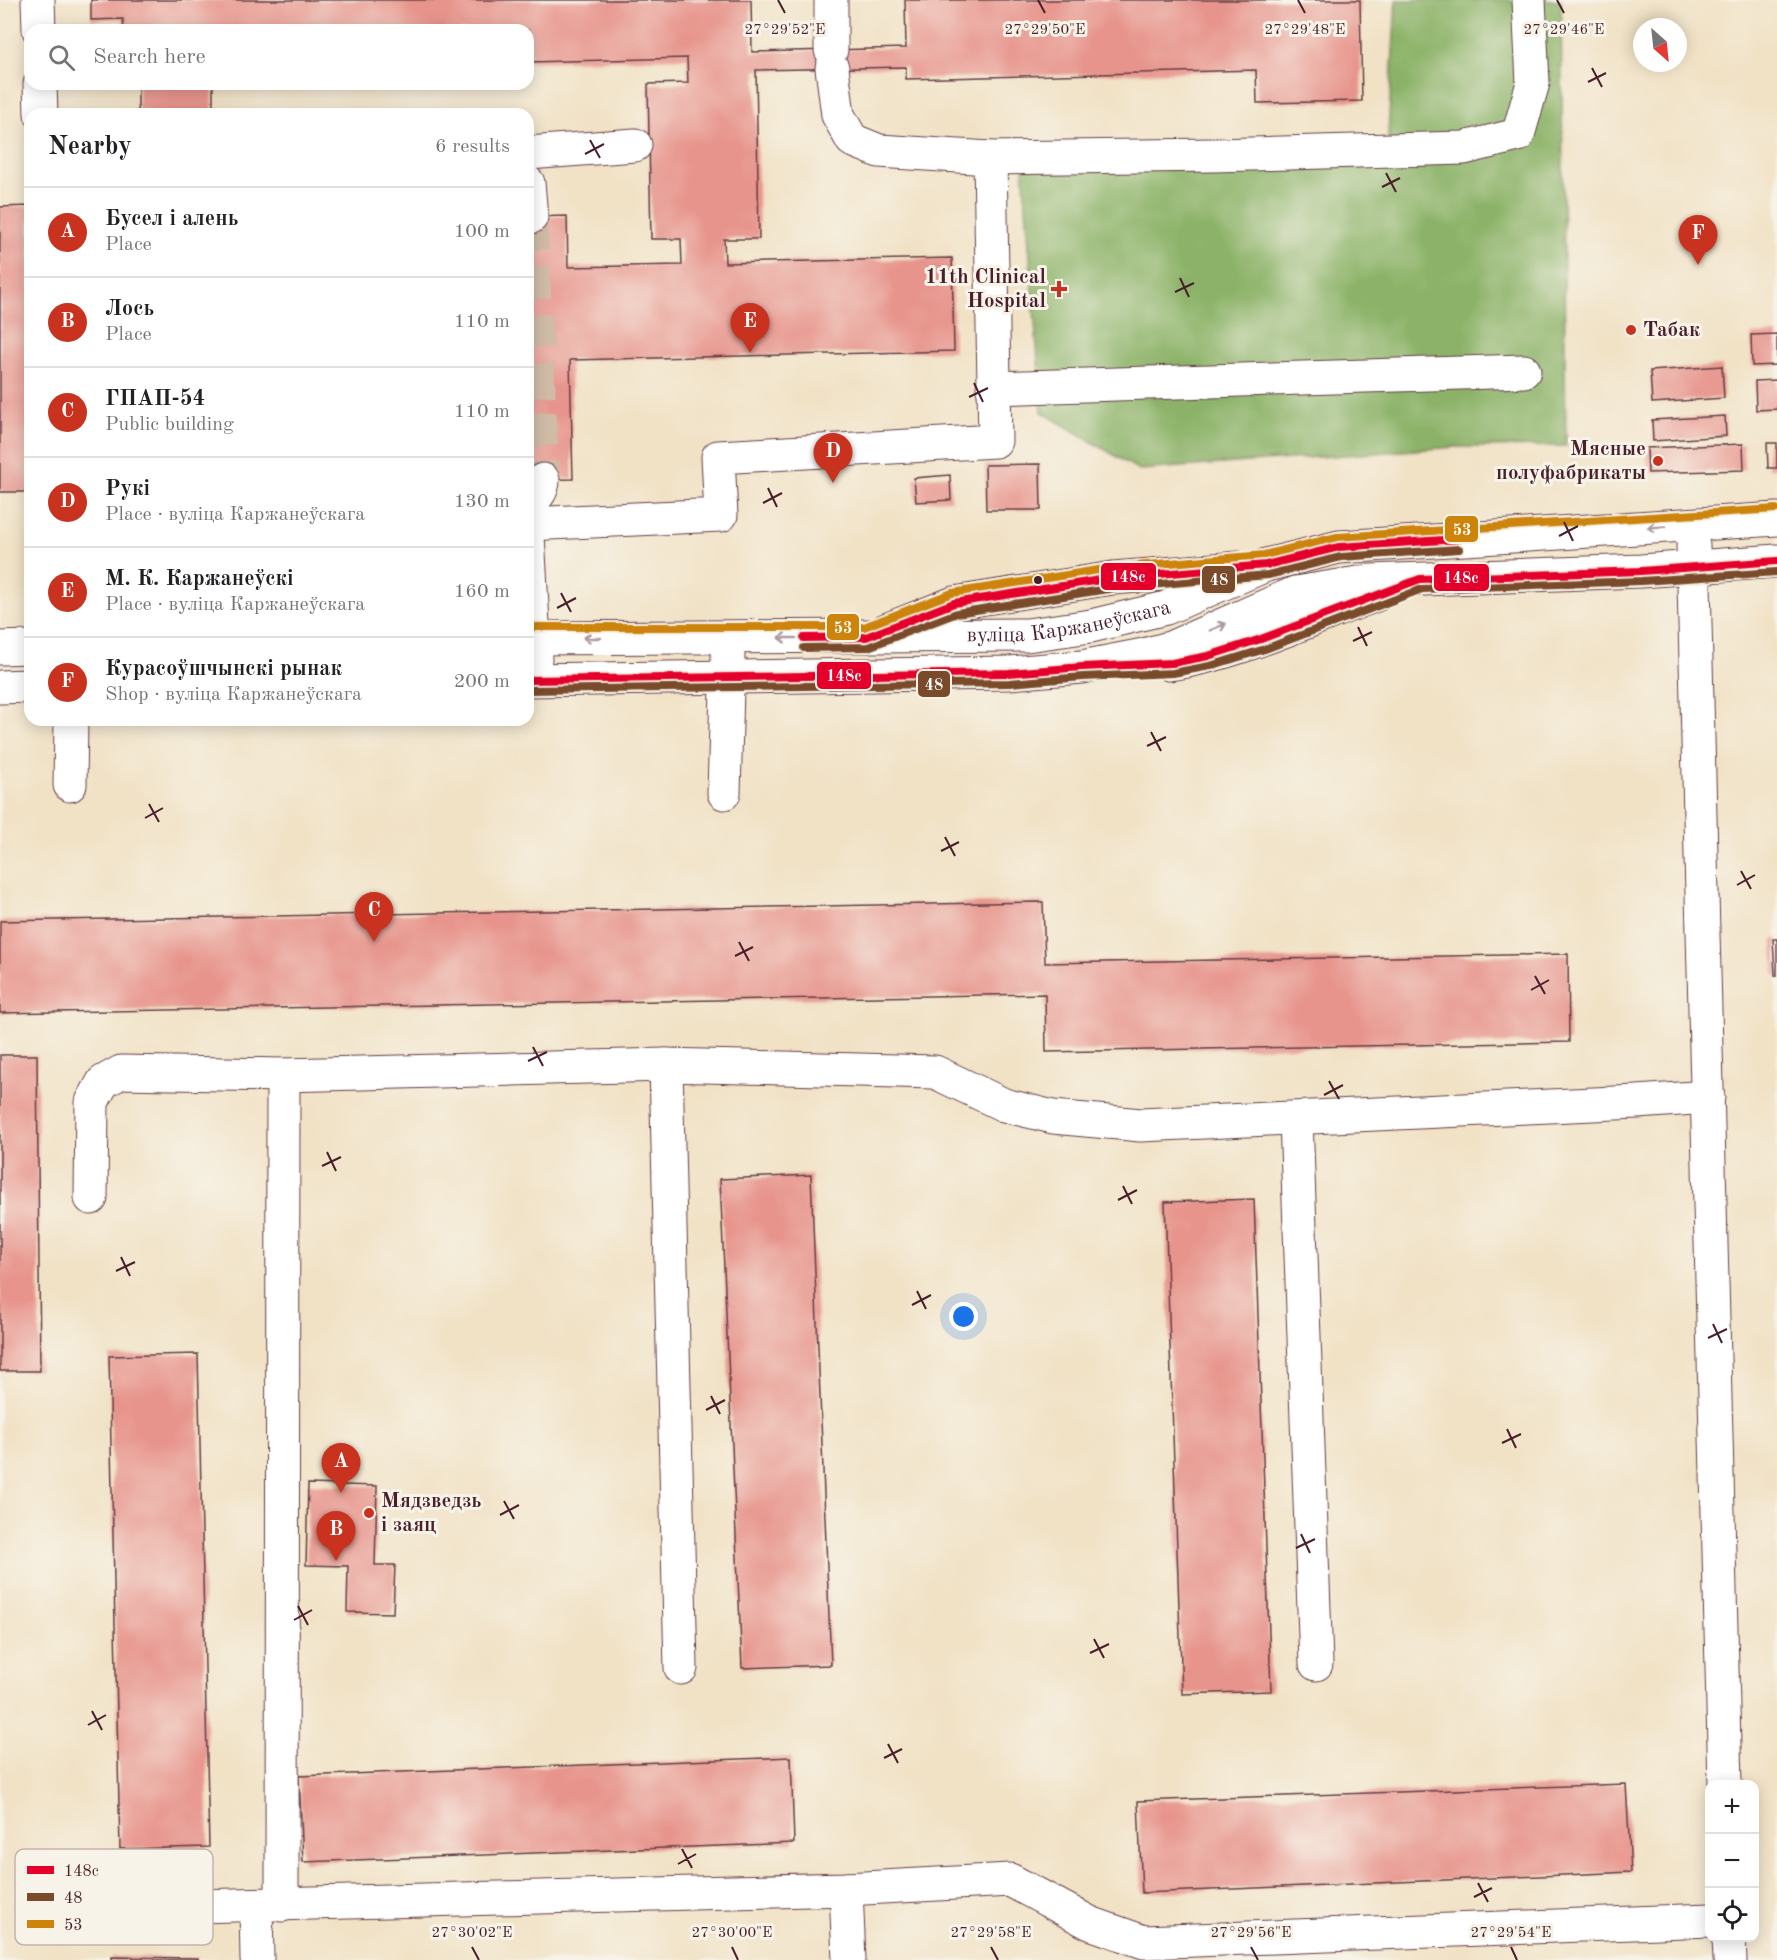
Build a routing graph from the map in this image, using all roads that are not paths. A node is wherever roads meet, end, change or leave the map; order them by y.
1 (38, 0) edge
2 (831, 0) edge
3 (1529, 0) edge
4 (39, 24) edge
5 (40, 90) edge
6 (41, 108) edge
7 (635, 145) dead end
8 (534, 153) edge
9 (990, 158) junction
10 (1524, 371) dead end
11 (993, 388) junction
12 (1777, 519) edge
13 (534, 524) edge
14 (1692, 525) junction
15 (1777, 561) edge
16 (1266, 565) junction
17 (1694, 566) junction
18 (866, 637) junction
19 (534, 638) edge
20 (728, 638) junction
21 (24, 647) edge
22 (0, 648) edge
23 (727, 677) junction
24 (534, 680) edge
25 (24, 686) edge
26 (0, 687) edge
27 (71, 726) edge
28 (70, 784) dead end
29 (724, 793) dead end
30 (666, 1065) junction
31 (283, 1075) junction
32 (1707, 1097) junction
33 (1296, 1119) junction
34 (90, 1198) dead end
35 (1316, 1664) dead end
36 (681, 1668) dead end
37 (1725, 1780) edge
38 (846, 1888) junction
39 (269, 1905) junction
40 (213, 1906) edge
41 (1705, 1920) edge
42 (1729, 1942) edge
43 (257, 1960) edge
44 (849, 1960) edge
45 (1730, 1960) edge

1 - 4 street
2 - 9 street
3 - 9 street
5 - 6 street
7 - 8 street
9 - 11 street
10 - 11 street
11 - 13 street
12 - 14 street, вуліца Каржанеўскага
14 -> 16 street, вуліца Каржанеўскага
14 - 17 street
15 - 17 street, вуліца Каржанеўскага
16 - 18 street
16 - 18 street, вуліца Каржанеўскага
23 -> 17 street, вуліца Каржанеўскага
17 - 32 street
18 -> 20 street, вуліца Каржанеўскага
20 -> 19 street, вуліца Каржанеўскага
20 - 23 street
21 - 22 street
23 - 24 street, вуліца Каржанеўскага
23 - 29 street
25 - 26 street
27 - 28 street
30 - 31 street
30 - 33 street
30 - 36 street
31 - 34 street
31 - 39 street
32 - 33 street
32 - 37 street
33 - 35 street
38 - 39 street
38 - 41 street
38 - 44 street
39 - 40 street
39 - 43 street
42 - 45 street

